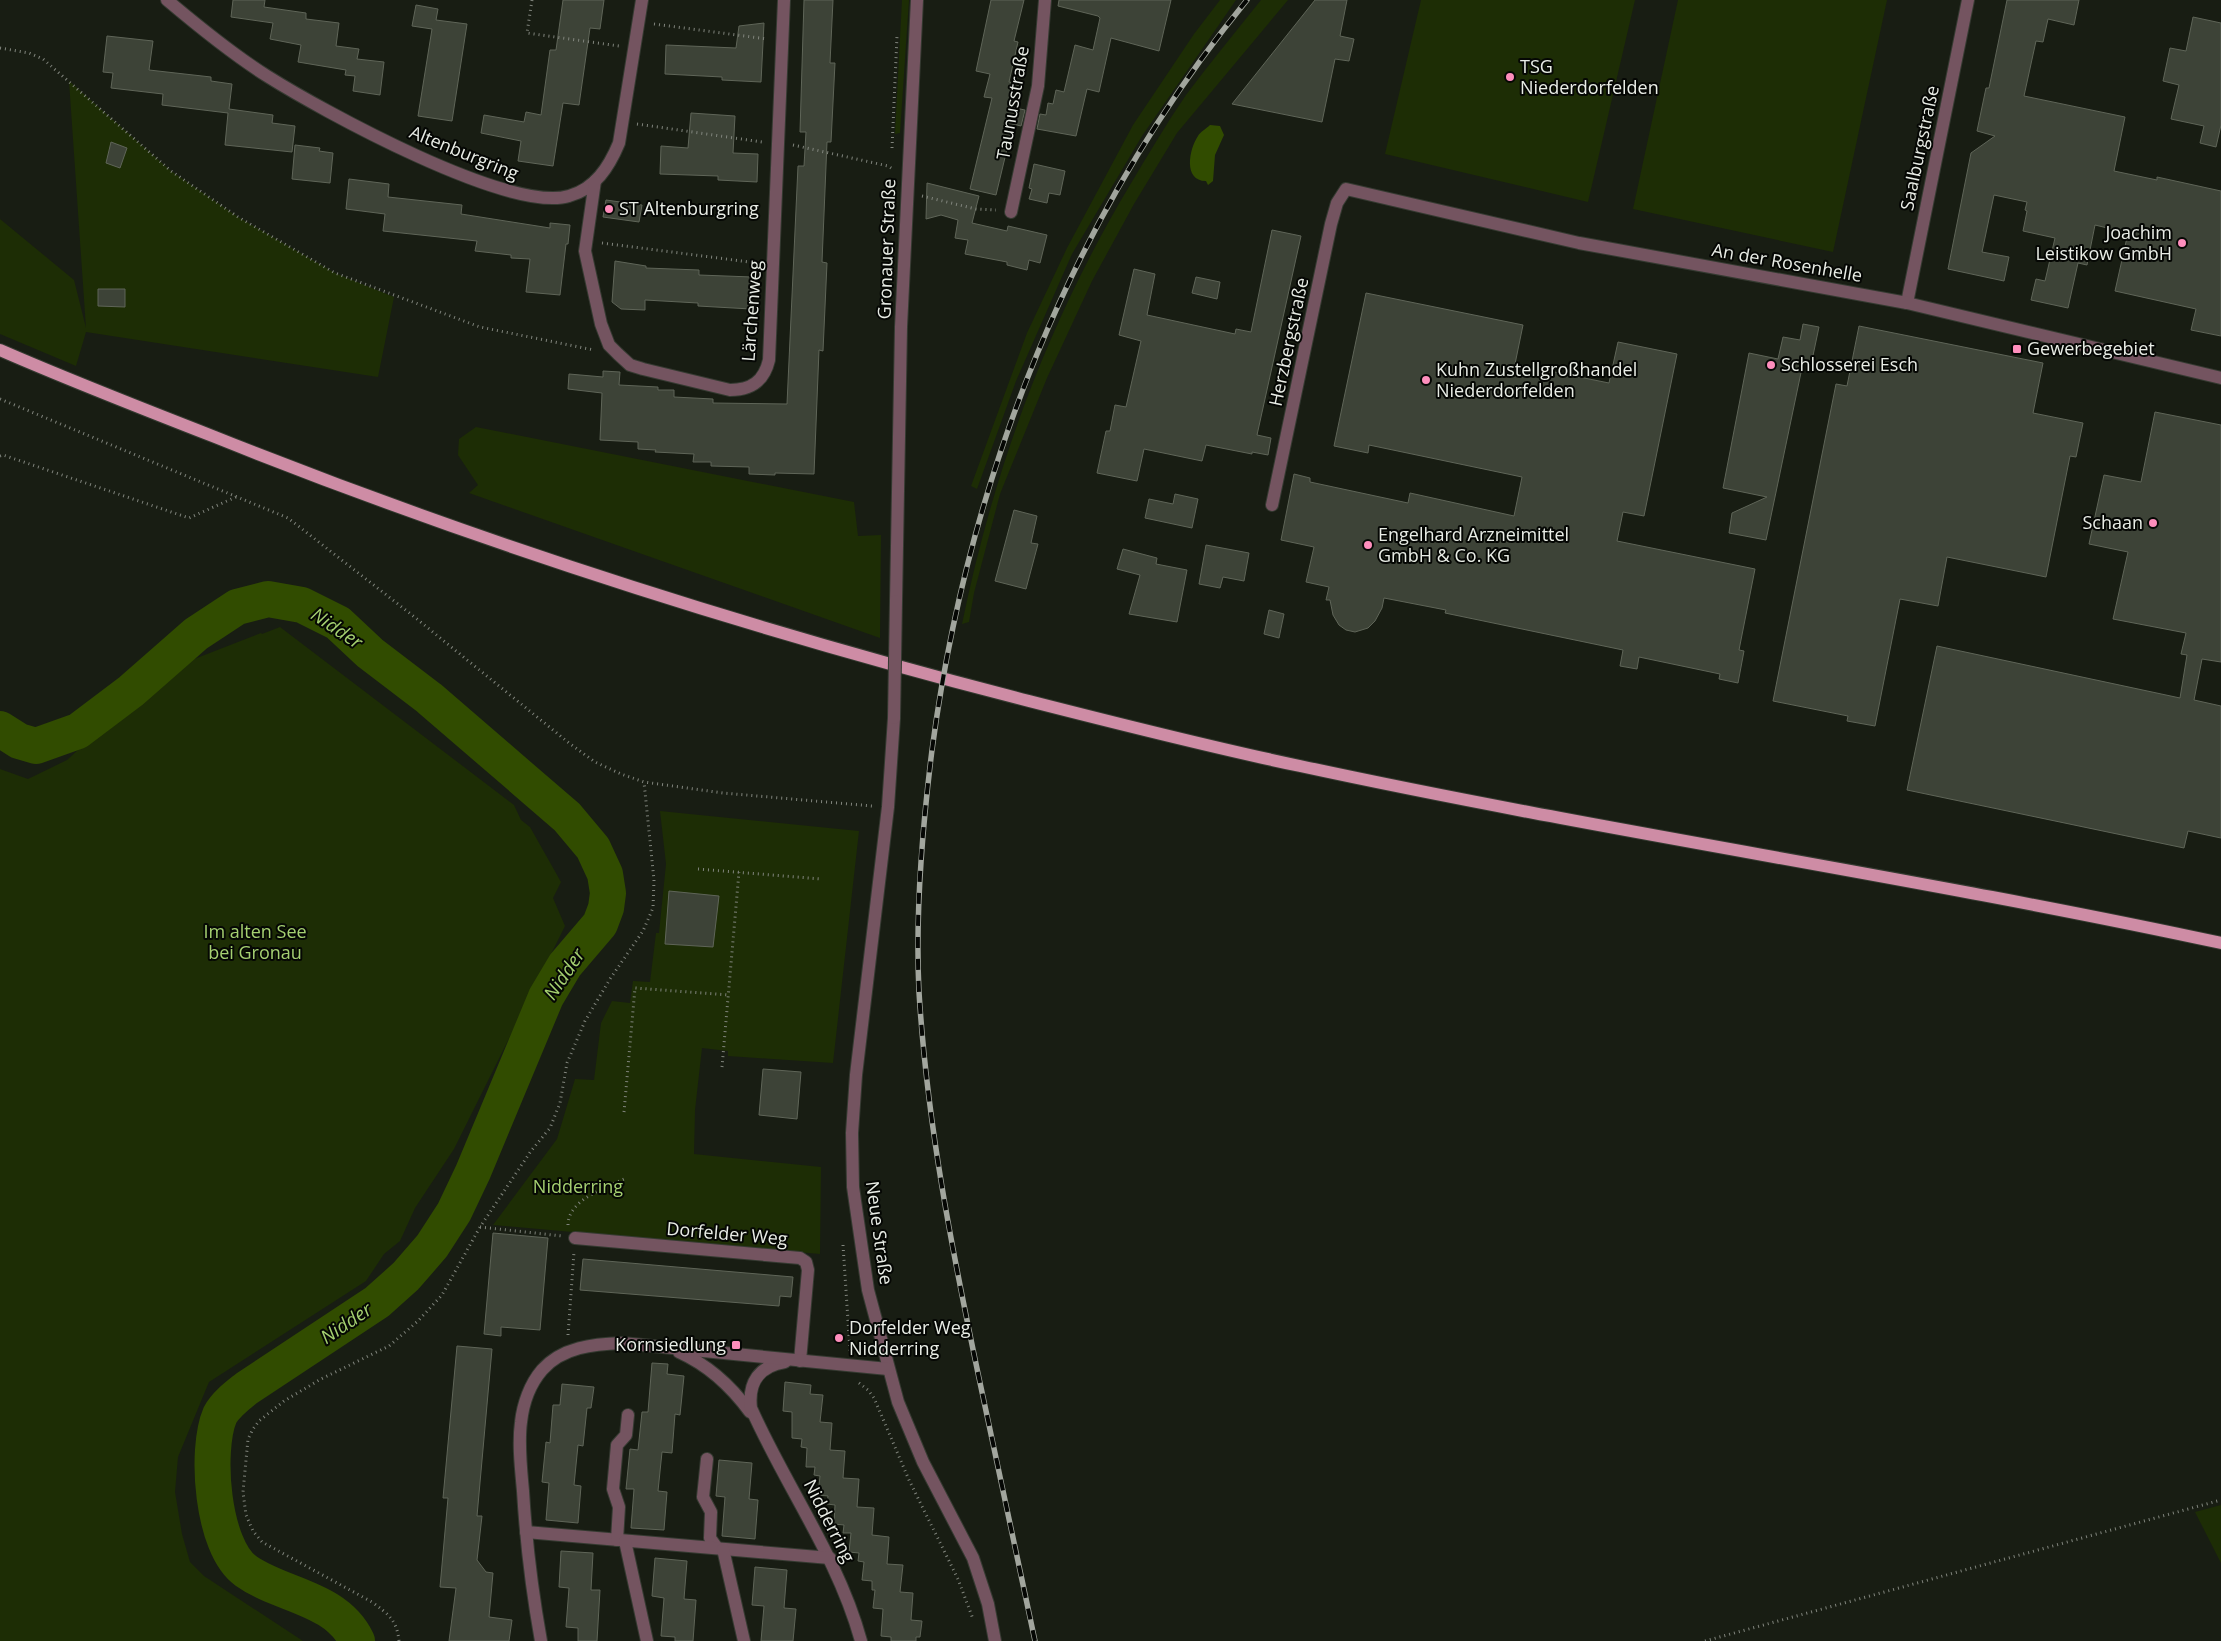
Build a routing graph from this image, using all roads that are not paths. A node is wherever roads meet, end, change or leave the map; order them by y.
1 (167, 0) edge
2 (642, 0) edge
3 (784, 0) edge
4 (917, 0) edge
5 (1045, 0) edge
6 (1968, 0) edge
7 (595, 181) junction
8 (1346, 189) joint
9 (1010, 212) road end
10 (1907, 303) junction
11 (0, 350) edge
12 (2221, 378) edge
13 (1272, 505) dead end
14 (896, 601) joint
15 (2221, 943) edge
16 (575, 1238) road end
17 (669, 1347) junction
18 (800, 1361) junction
19 (888, 1369) junction
20 (628, 1414) dead end
21 (756, 1420) junction
22 (707, 1459) dead end
23 (526, 1532) junction
24 (621, 1540) junction
25 (720, 1549) junction
26 (830, 1558) junction
27 (542, 1641) edge
28 (647, 1641) edge
29 (744, 1641) edge
30 (861, 1641) edge
31 (995, 1641) edge

1 - 7 street, Altenburgring
2 - 7 street, Altenburgring
3 - 7 street, Lärchenweg
4 - 14 street, Gronauer Straße
5 - 9 street, Taunusstraße
6 - 10 street, Saalburgstraße
8 - 10 street, An der Rosenhelle
8 - 13 street, Herzbergstraße
10 - 12 street, An der Rosenhelle
11 - 15 main road
14 - 19 street, Neue Straße, bridge
16 - 18 street, Dorfelder Weg
17 - 18 street, Nidderring
17 - 21 street, Nidderring
17 - 23 street, Nidderring
18 - 19 street, Nidderring
18 - 21 street, Nidderring
19 - 31 street, Neue Straße
20 - 24 street
21 - 26 street, Nidderring
22 - 25 street
23 - 24 street
23 - 27 street, Nidderring
24 - 25 street
24 - 28 street
25 - 26 street
25 - 29 street
26 - 30 street, Nidderring

